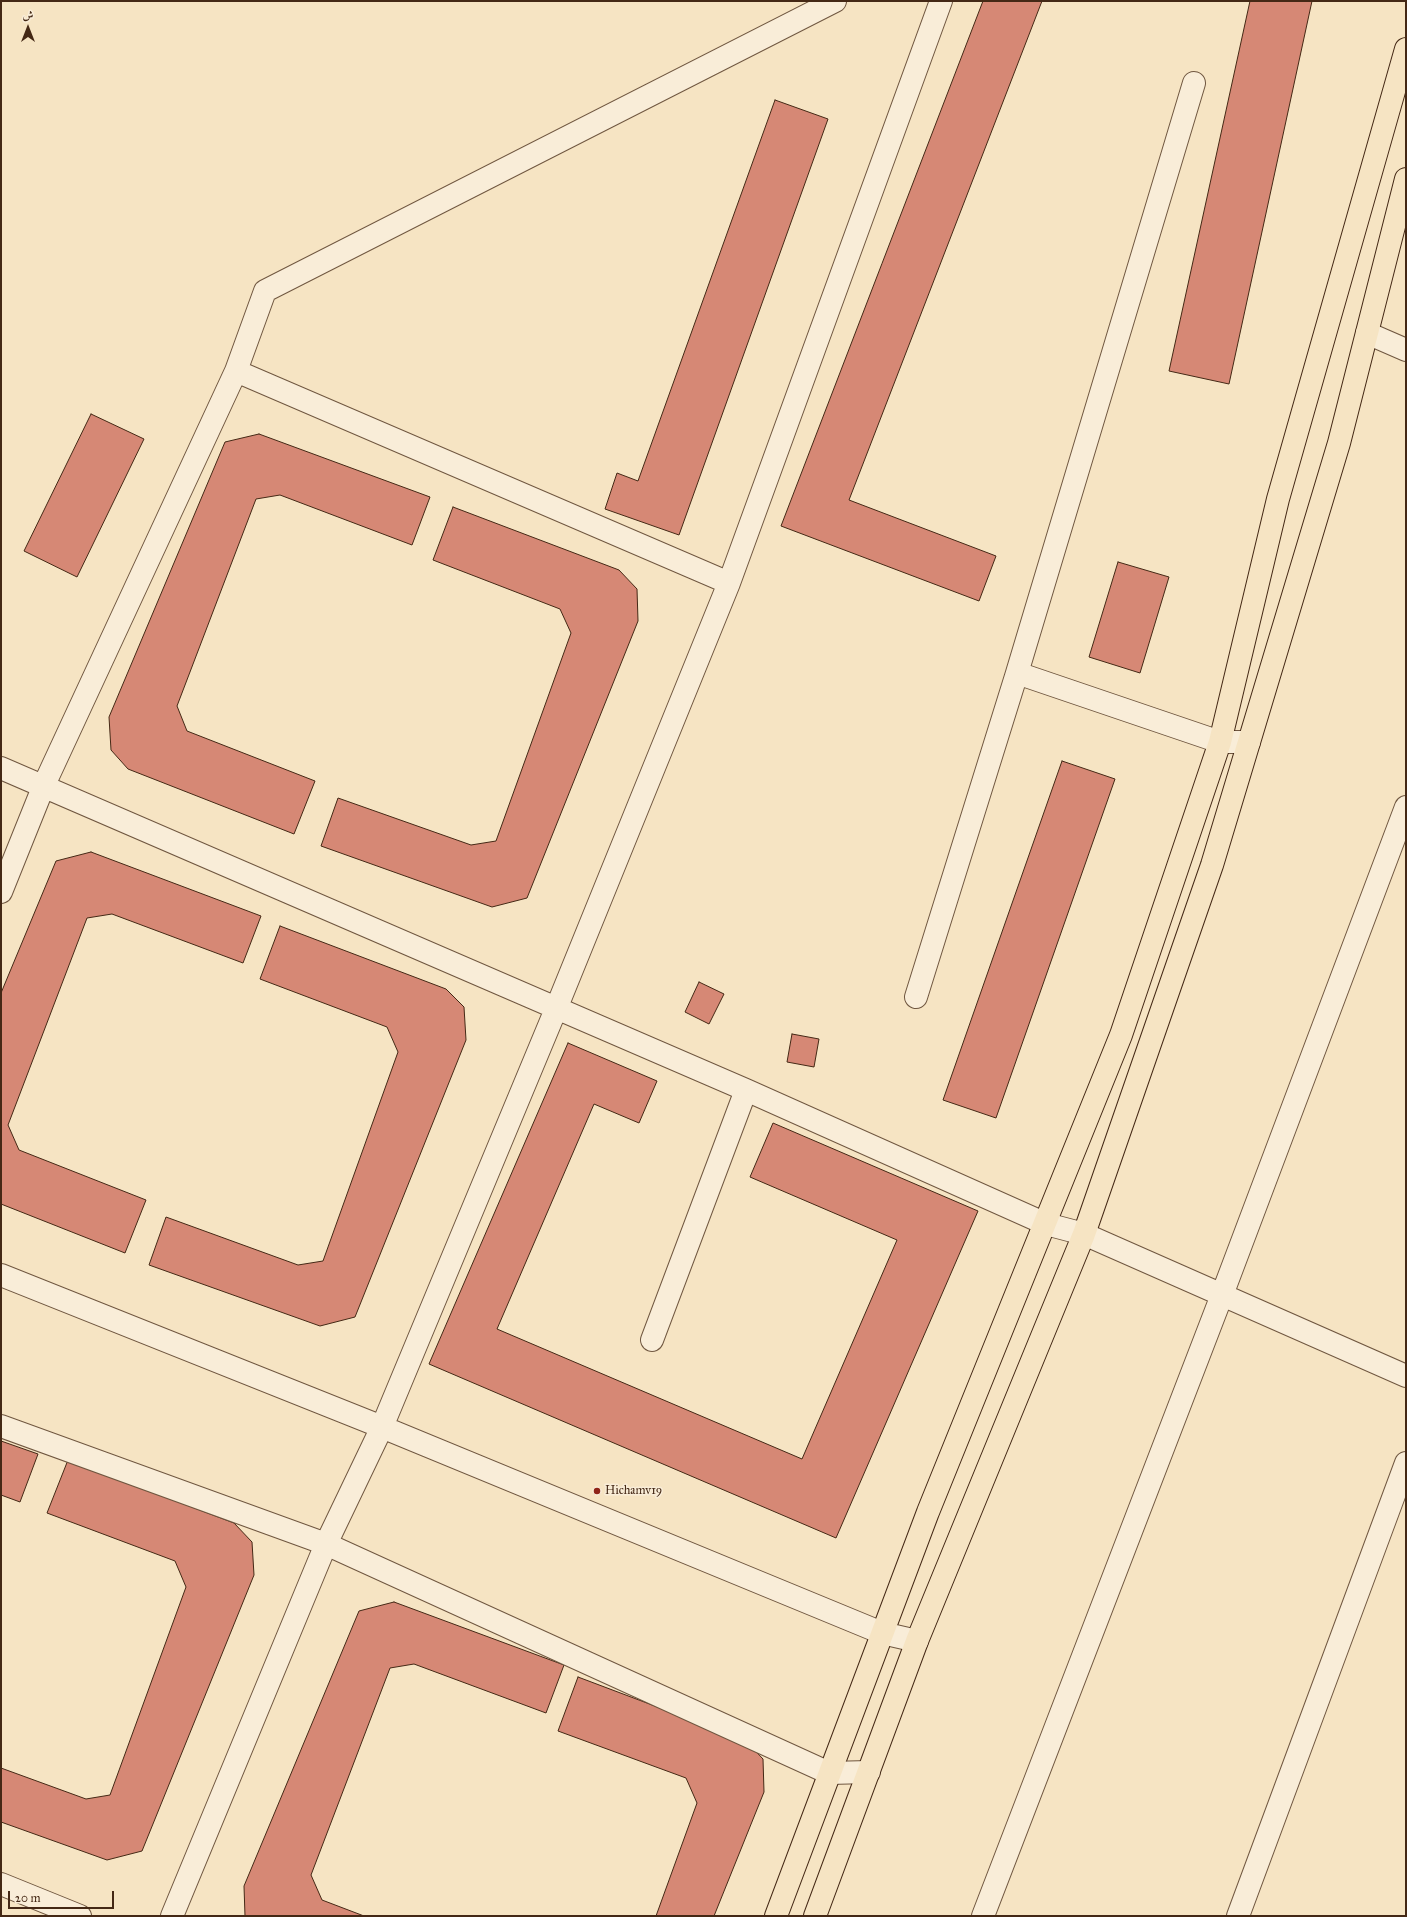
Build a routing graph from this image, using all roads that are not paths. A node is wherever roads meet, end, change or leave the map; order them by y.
1 (835, 1) edge
2 (941, 1) edge
3 (1406, 49) edge
4 (1194, 83) dead end
5 (1406, 179) edge
6 (1367, 333) junction
7 (1406, 350) edge
8 (236, 371) junction
9 (729, 583) junction
10 (1017, 673) junction
11 (1220, 742) junction
12 (1248, 742) junction
13 (1, 768) edge
14 (44, 785) junction
15 (1406, 807) edge
16 (1, 892) edge
17 (916, 997) dead end
18 (556, 1009) junction
19 (746, 1090) junction
20 (1046, 1224) junction
21 (1084, 1234) junction
22 (1, 1274) edge
23 (1222, 1295) junction
24 (652, 1340) dead end
25 (1406, 1376) edge
26 (1, 1426) edge
27 (382, 1427) junction
28 (1406, 1463) edge
29 (326, 1544) junction
30 (882, 1633) junction
31 (917, 1641) junction
32 (869, 1772) junction
33 (829, 1773) junction
34 (1, 1884) edge
35 (80, 1916) edge
36 (172, 1916) edge
37 (776, 1916) edge
38 (815, 1916) edge
39 (983, 1916) edge
40 (1238, 1916) edge

1 - 8 street
2 - 9 street
3 - 11 main road
4 - 10 street
5 - 6 main road
6 - 7 street
6 - 12 main road
8 - 9 street
8 - 14 street
9 - 18 street
10 - 11 street
10 - 17 street
11 - 12 street
11 - 20 main road
12 - 21 main road
13 - 14 street
14 - 16 street
14 - 18 street
15 - 23 street
18 - 19 street
18 - 27 street
19 - 20 street
19 - 24 street
20 - 21 street
20 - 30 main road
21 - 23 street
21 - 31 main road
22 - 27 street
23 - 25 street
23 - 39 street
26 - 29 street
27 - 29 street
27 - 30 street
28 - 40 street
29 - 33 street
29 - 36 street
30 - 31 street
30 - 33 main road
31 - 32 main road
32 - 33 street
32 - 38 main road
33 - 37 main road
34 - 35 street

